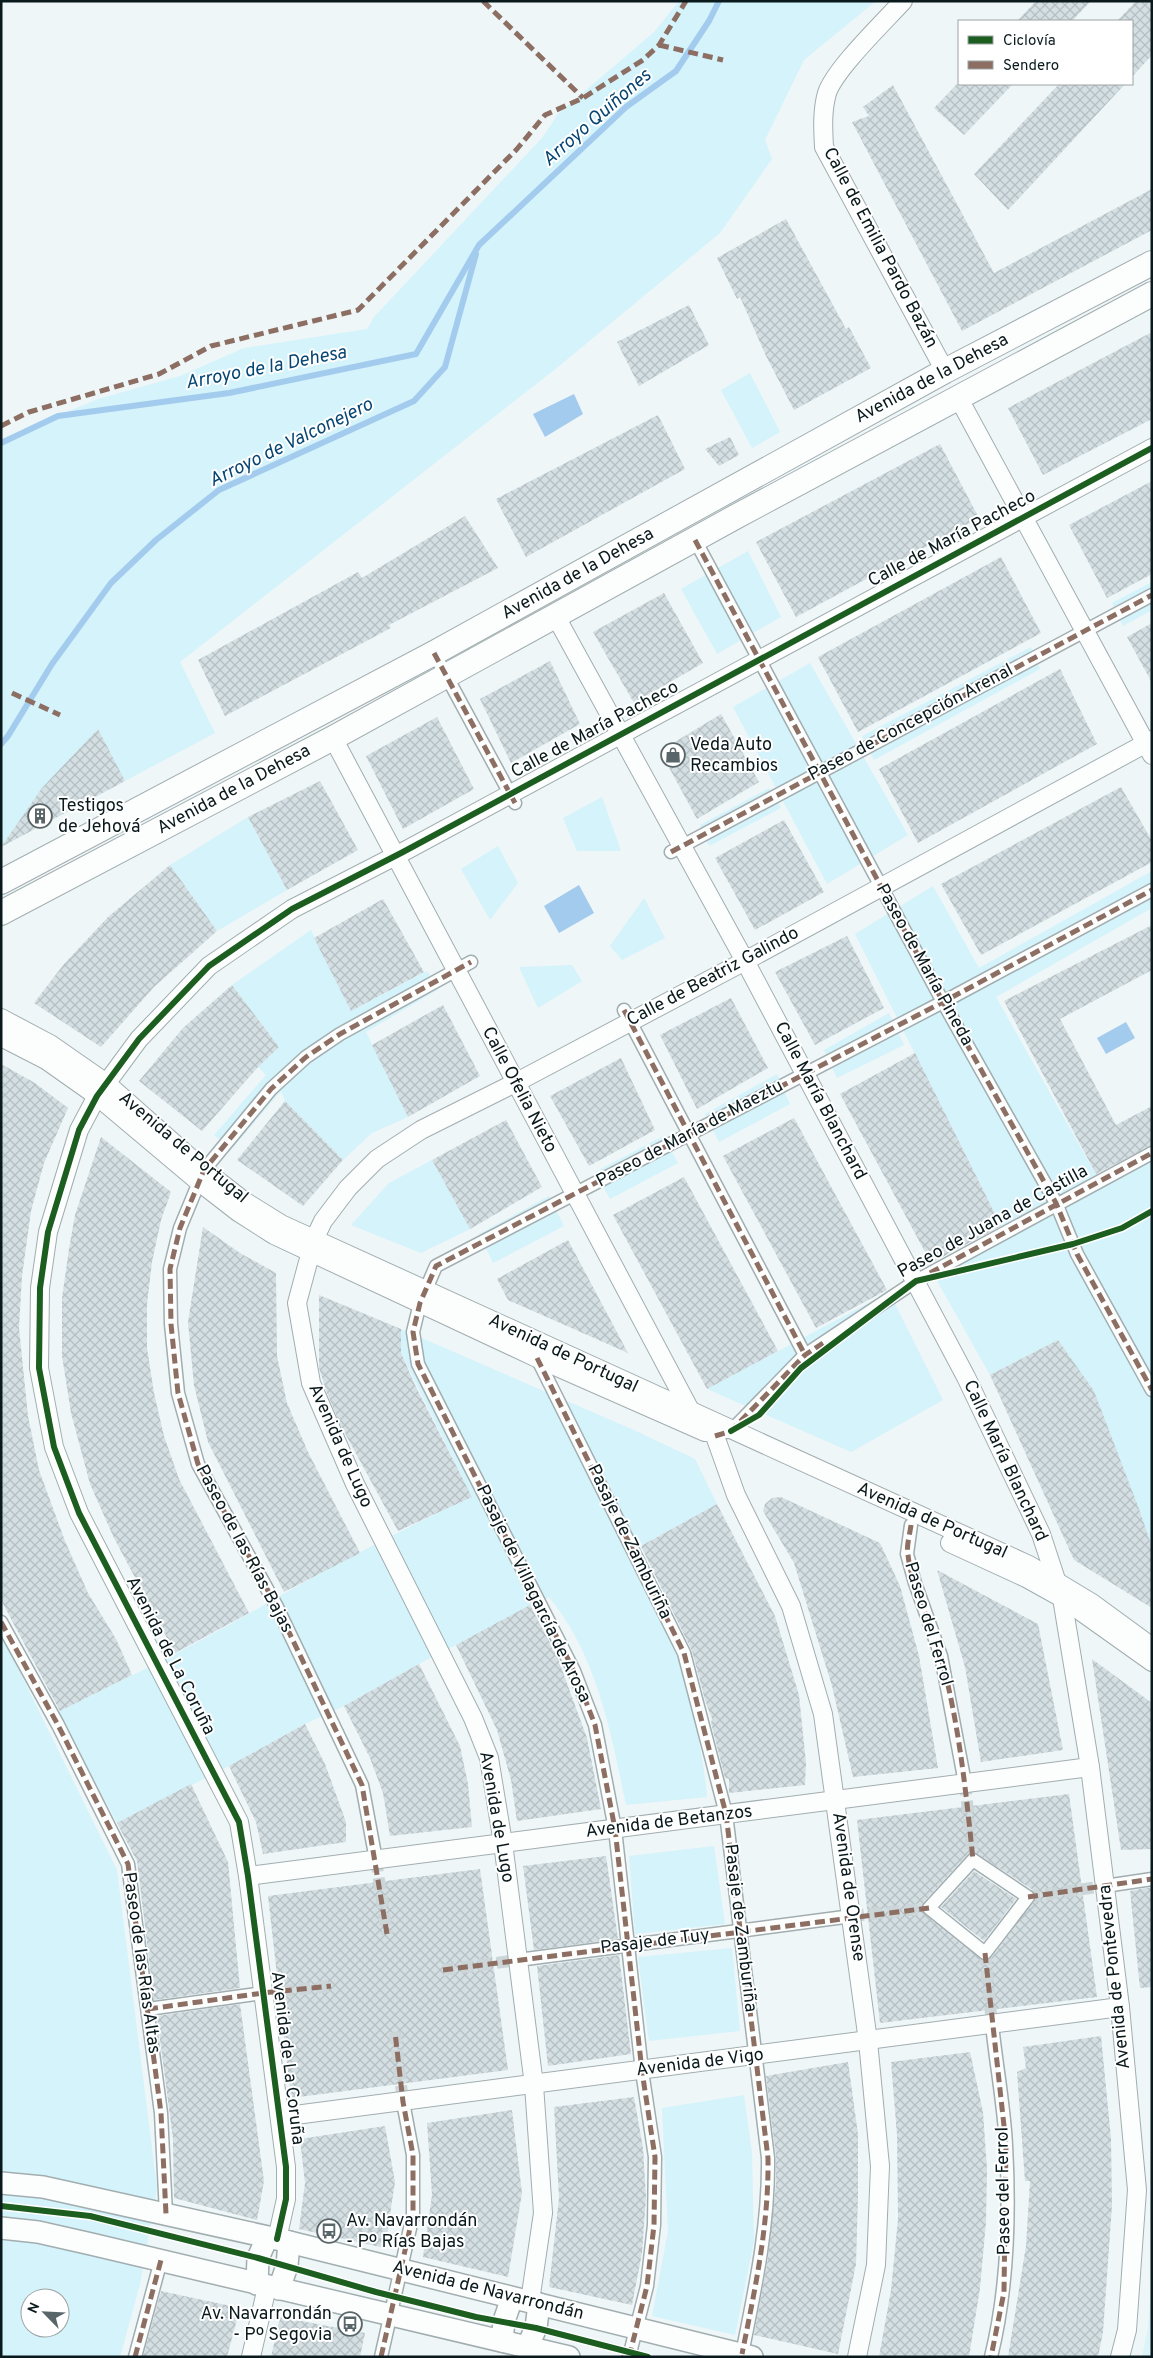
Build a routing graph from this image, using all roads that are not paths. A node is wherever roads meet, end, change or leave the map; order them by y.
1 (903, 1) edge
2 (1152, 263) edge
3 (1152, 294) edge
4 (945, 371) junction
5 (958, 397) junction
6 (1152, 448) edge
7 (1024, 517) junction
8 (695, 540) junction
9 (1152, 595) edge
10 (556, 616) junction
11 (1084, 631) junction
12 (434, 654) junction
13 (759, 659) junction
14 (446, 676) junction
15 (621, 734) junction
16 (333, 738) junction
17 (1150, 746) edge
18 (819, 773) junction
19 (513, 798) junction
20 (676, 849) junction
21 (394, 856) junction
22 (1, 882) edge
23 (882, 886) junction
24 (1152, 890) edge
25 (1, 913) edge
26 (745, 961) junction
27 (472, 962) dead end
28 (455, 971) junction
29 (943, 1002) junction
30 (627, 1016) junction
31 (1, 1018) edge
32 (1, 1037) edge
33 (806, 1074) junction
34 (515, 1083) junction
35 (102, 1090) junction
36 (690, 1134) junction
37 (1152, 1153) edge
38 (201, 1176) junction
39 (576, 1194) junction
40 (1056, 1203) junction
41 (312, 1246) junction
42 (916, 1281) junction
43 (423, 1297) junction
44 (805, 1355) junction
45 (537, 1358) junction
46 (1152, 1390) edge
47 (691, 1412) junction
48 (723, 1433) junction
49 (911, 1525) junction
50 (1057, 1581) junction
51 (1062, 1598) junction
52 (1, 1622) edge
53 (1152, 1647) edge
54 (1152, 1662) edge
55 (1090, 1767) junction
56 (965, 1783) junction
57 (836, 1800) junction
58 (726, 1814) junction
59 (615, 1829) junction
60 (503, 1843) junction
61 (376, 1860) junction
62 (973, 1860) joint
63 (248, 1876) junction
64 (1152, 1879) edge
65 (1105, 1886) junction
66 (852, 1916) junction
67 (740, 1931) junction
68 (628, 1946) junction
69 (518, 1960) junction
70 (263, 1993) junction
71 (1120, 2007) junction
72 (148, 2009) junction
73 (992, 2024) junction
74 (868, 2041) junction
75 (756, 2056) junction
76 (642, 2071) junction
77 (534, 2085) junction
78 (403, 2102) junction
79 (280, 2117) junction
80 (1, 2183) edge
81 (166, 2214) junction
82 (1, 2228) edge
83 (278, 2240) junction
84 (161, 2260) junction
85 (402, 2269) junction
86 (268, 2287) junction
87 (527, 2301) junction
88 (391, 2315) junction
89 (637, 2328) junction
90 (515, 2347) edge
91 (747, 2356) edge
92 (136, 2357) edge
93 (251, 2357) edge
94 (382, 2357) edge
95 (568, 2357) edge
96 (629, 2357) edge
97 (857, 2357) edge
98 (991, 2357) edge
99 (1120, 2357) edge

1 - 4 street, Calle de Emilia Pardo Bazán
2 - 4 main road, Avenida de la Dehesa
3 - 5 main road, Avenida de la Dehesa
4 - 12 main road, Avenida de la Dehesa
5 - 7 street
5 - 8 main road, Avenida de la Dehesa
6 - 7 street, Calle de María Pacheco
7 - 11 street
7 - 13 street, Calle de María Pacheco
8 - 10 main road, Avenida de la Dehesa
8 - 13 street, Paseo de María Pineda
9 - 11 street, Paseo de Concepción Arenal
10 - 14 main road, Avenida de la Dehesa
10 - 15 street, Calle María Blanchard
11 - 17 street
11 - 18 street, Paseo de Concepción Arenal
12 - 14 street
12 - 22 main road, Avenida de la Dehesa
13 - 15 street, Calle de María Pacheco
13 - 18 street, Paseo de María Pineda
14 - 16 main road, Avenida de la Dehesa
14 - 19 street
15 - 19 street, Calle de María Pacheco
15 - 20 street, Calle María Blanchard
16 - 21 street, Calle Ofelia Nieto
16 - 25 main road, Avenida de la Dehesa
17 - 23 street, Calle de Beatriz Galindo
18 - 20 street, Paseo de Concepción Arenal
18 - 23 street, Paseo de María Pineda
19 - 21 street, Calle de María Pacheco
20 - 26 street, Calle María Blanchard
21 - 28 street, Calle Ofelia Nieto
21 - 35 street, Calle de María Pacheco
23 - 26 street, Calle de Beatriz Galindo
23 - 29 street, Paseo de María Pineda
24 - 29 street, Paseo de María de Maeztu
26 - 30 street, Calle de Beatriz Galindo
26 - 33 street, Calle María Blanchard
27 - 28 street, Paseo de las Rías Bajas
28 - 34 street, Calle Ofelia Nieto
28 - 38 street, Paseo de las Rías Bajas
29 - 33 street, Paseo de María de Maeztu
29 - 40 street, Paseo de María Pineda
30 - 34 street, Calle de Beatriz Galindo
30 - 36 street
31 - 35 street, Avenida de Portugal
32 - 35 street, Avenida de Portugal
33 - 36 street, Paseo de María de Maeztu
33 - 42 street, Calle María Blanchard
34 - 39 street, Calle Ofelia Nieto
34 - 41 street, Calle de Beatriz Galindo
35 - 38 street, Avenida de Portugal
35 - 63 street, Avenida de La Coruña
36 - 39 street, Paseo de María de Maeztu
36 - 44 street
37 - 40 street, Paseo de Juana de Castilla
38 - 41 street, Avenida de Portugal
38 - 61 street, Paseo de las Rías Bajas
39 - 43 street, Paseo de María de Maeztu
39 - 47 street, Calle Ofelia Nieto
40 - 42 street, Paseo de Juana de Castilla
40 - 46 street, Paseo de María Pineda
41 - 43 street, Avenida de Portugal
41 - 60 street, Avenida de Lugo
42 - 44 street, Paseo de Juana de Castilla
42 - 50 street, Calle María Blanchard
43 - 45 street, Avenida de Portugal
43 - 47 street, Avenida de Portugal
43 - 59 street, Pasaje de Villagarcía de Arosa
44 - 48 street, Paseo de Juana de Castilla
45 - 48 street, Avenida de Portugal
45 - 58 street, Pasaje de Zamburiña
47 - 48 street, Calle Ofelia Nieto
48 - 49 street, Avenida de Portugal
48 - 50 street, Avenida de Portugal
48 - 57 street, Avenida de Orense
49 - 51 street, Avenida de Portugal
49 - 56 street, Paseo del Ferrol
50 - 51 street, Calle María Blanchard
50 - 53 street, Avenida de Portugal
51 - 54 street, Avenida de Portugal
51 - 55 street, Avenida de Pontevedra
52 - 72 street, Paseo de las Rías Altas
55 - 56 street, Avenida de Betanzos
55 - 65 street, Avenida de Pontevedra
56 - 57 street, Avenida de Betanzos
57 - 58 street, Avenida de Betanzos
57 - 66 street, Avenida de Orense
58 - 59 street, Avenida de Betanzos
58 - 67 street, Pasaje de Zamburiña
59 - 60 street, Avenida de Betanzos
59 - 68 street, Pasaje de Villagarcía de Arosa
60 - 61 street, Avenida de Betanzos
60 - 69 street, Avenida de Lugo
61 - 63 street, Avenida de Betanzos
62 - 62 street
63 - 70 street, Avenida de La Coruña
64 - 65 street
65 - 71 street, Avenida de Pontevedra
66 - 67 street, Pasaje de Tuy
66 - 74 street, Avenida de Orense
67 - 68 street, Pasaje de Tuy
67 - 75 street, Pasaje de Zamburiña
68 - 69 street, Pasaje de Tuy
68 - 76 street, Pasaje de Villagarcía de Arosa
69 - 77 street, Avenida de Lugo
70 - 72 street
70 - 79 street, Avenida de La Coruña
71 - 73 street, Avenida de Vigo
71 - 99 street, Avenida de Pontevedra
72 - 81 street, Paseo de las Rías Altas
73 - 74 street, Avenida de Vigo
73 - 98 street, Paseo del Ferrol
74 - 75 street, Avenida de Vigo
74 - 97 street, Avenida de Orense
75 - 76 street, Avenida de Vigo
75 - 91 street, Pasaje de Zamburiña
76 - 77 street, Avenida de Vigo
76 - 89 street, Pasaje de Villagarcía de Arosa
77 - 78 street, Avenida de Vigo
77 - 87 street, Avenida de Lugo
78 - 79 street, Avenida de Vigo
78 - 85 street
79 - 83 street, Avenida de La Coruña
80 - 81 street, Avenida de Navarrondán
81 - 83 street, Avenida de Navarrondán
82 - 84 street
83 - 85 street, Avenida de Navarrondán
83 - 86 street
83 - 86 street
84 - 86 street
84 - 92 street
85 - 87 street, Avenida de Navarrondán
85 - 88 street
86 - 88 street
86 - 93 street
87 - 89 street, Avenida de Navarrondán
87 - 90 street
87 - 90 street
88 - 90 street
88 - 94 street
89 - 91 street, Avenida de Navarrondán
89 - 96 street, Pasaje de Villagarcía de Arosa
90 - 95 street

